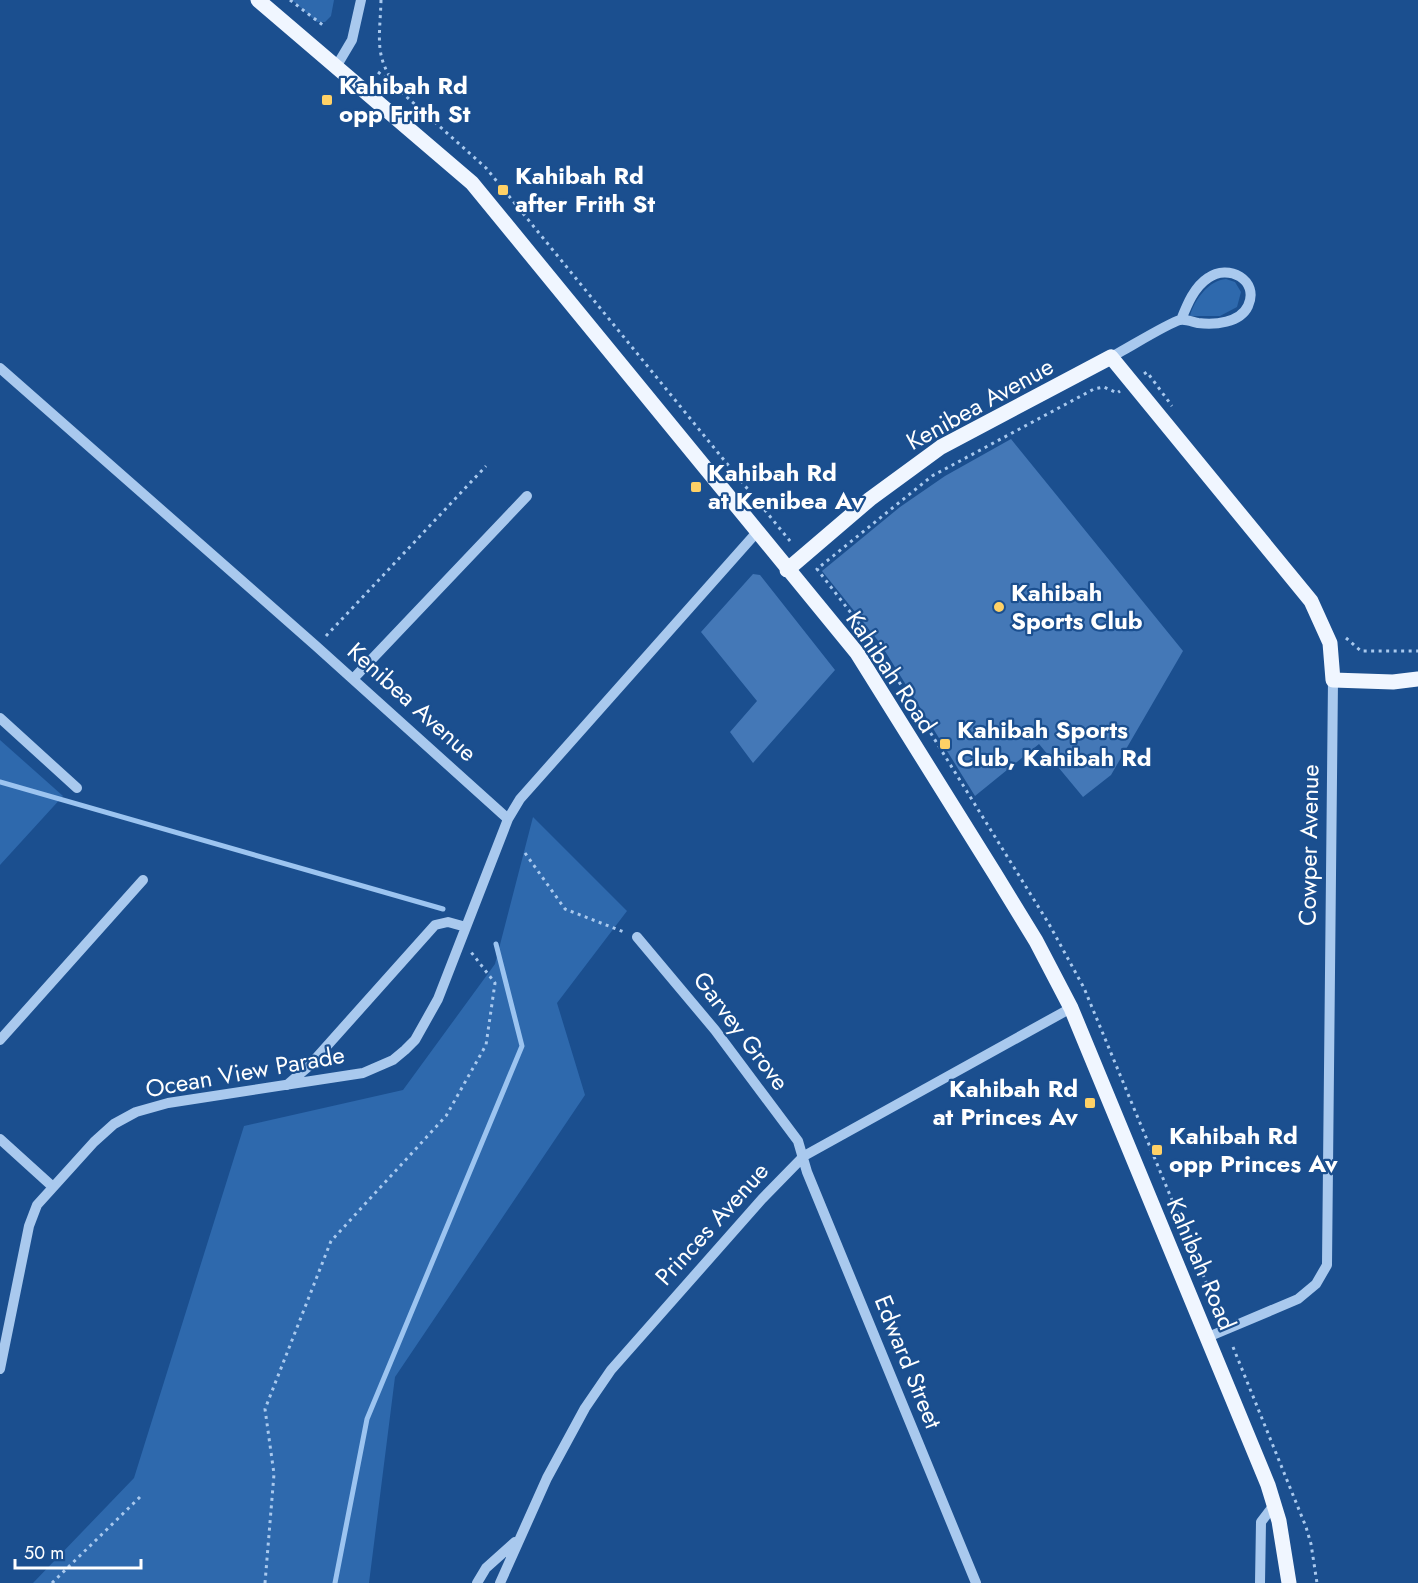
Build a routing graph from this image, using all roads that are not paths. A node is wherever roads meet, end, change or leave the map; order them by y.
1 (258, 0) edge
2 (361, 0) edge
3 (336, 67) junction
4 (1181, 320) junction
5 (1111, 357) junction
6 (0, 368) edge
7 (527, 496) dead end
8 (757, 532) junction
9 (787, 570) junction
10 (353, 679) junction
11 (1333, 680) junction
12 (1418, 680) edge
13 (0, 718) edge
14 (77, 788) dead end
15 (508, 819) junction
16 (143, 880) dead end
17 (466, 927) junction
18 (637, 937) road end
19 (1071, 1008) junction
20 (0, 1040) edge
21 (287, 1085) junction
22 (0, 1138) edge
23 (804, 1156) junction
24 (53, 1187) junction
25 (1208, 1337) junction
26 (0, 1370) edge
27 (1274, 1505) junction
28 (519, 1538) junction
29 (477, 1583) edge
30 (500, 1583) edge
31 (976, 1583) edge
32 (1260, 1583) edge
33 (1289, 1583) edge

1 - 3 main road, Kahibah Road
2 - 3 street
3 - 8 main road, Kahibah Road
4 - 4 street
4 - 5 street, Kenibea Avenue
5 - 9 main road, Kenibea Avenue
5 - 11 main road, Cowper Avenue
6 - 10 street, Kenibea Avenue
7 - 10 street
8 - 9 main road, Kahibah Road
8 - 15 street
9 - 19 main road, Kahibah Road
10 - 15 street, Kenibea Avenue
11 - 12 main road
11 - 25 street, Cowper Avenue
13 - 14 street
15 - 17 street, Ocean View Parade
16 - 20 street
17 - 21 street
17 - 21 street, Ocean View Parade
18 - 23 street, Garvey Grove
19 - 23 street, Princes Avenue
19 - 25 main road, Kahibah Road
21 - 24 street, Ocean View Parade
22 - 24 street
23 - 28 street, Princes Avenue
23 - 31 street, Edward Street
24 - 26 street, Ocean View Parade
25 - 27 main road, Kahibah Road
27 - 32 street
27 - 33 main road, Kahibah Road
28 - 29 street
28 - 30 street, Princes Avenue

